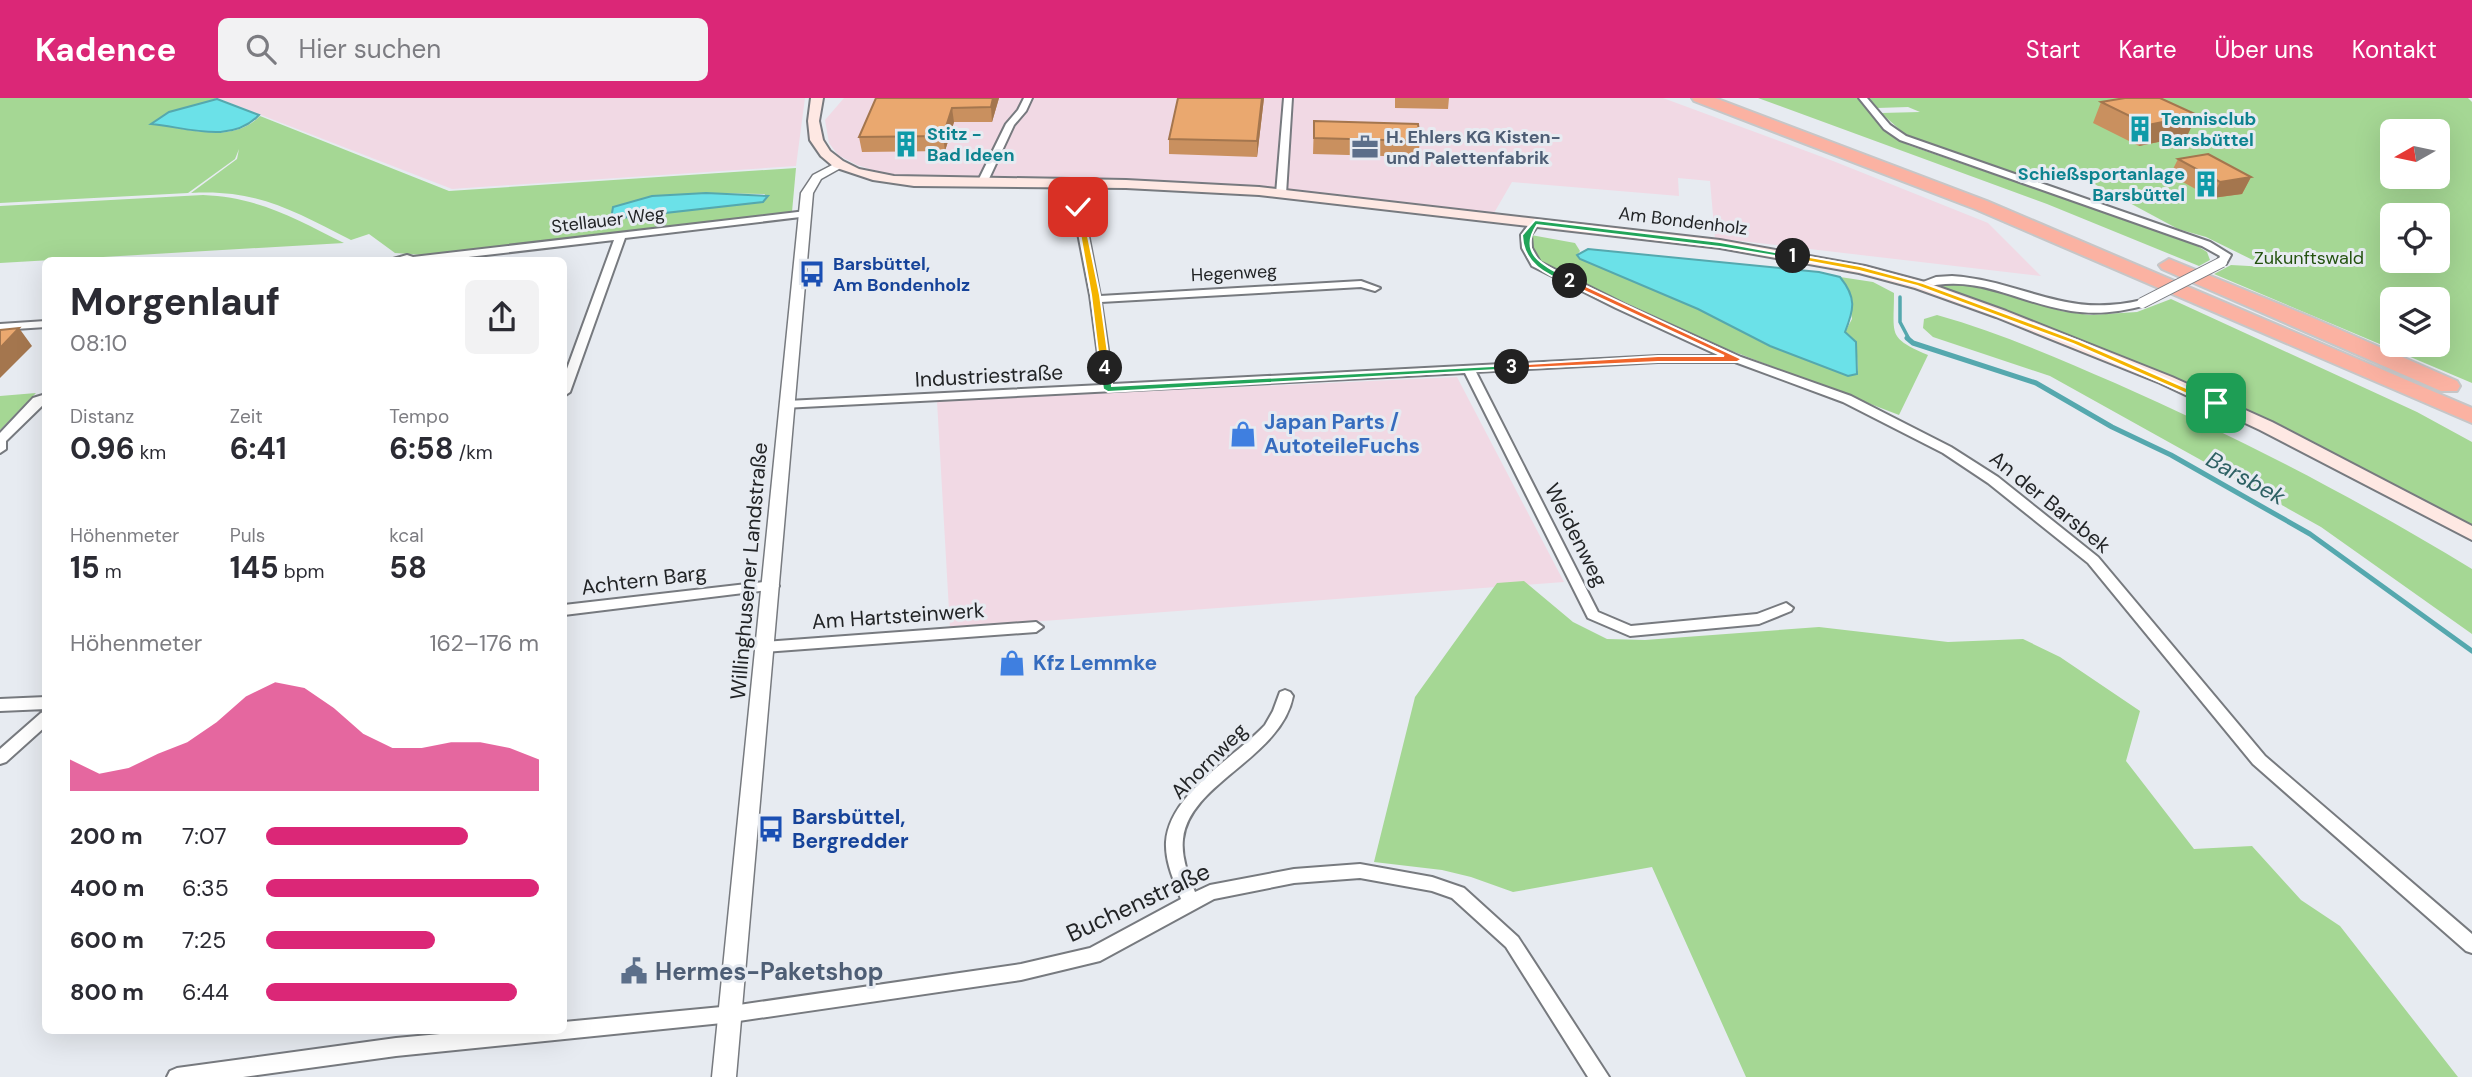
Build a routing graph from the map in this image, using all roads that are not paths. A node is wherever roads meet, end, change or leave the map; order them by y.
1 (817, 98) edge
2 (1028, 98) edge
3 (1288, 98) edge
4 (1700, 98) edge
5 (1737, 98) edge
6 (1863, 98) edge
7 (840, 165) junction
8 (982, 183) junction
9 (1281, 194) junction
10 (1076, 197) dead end
11 (806, 214) junction
12 (1535, 222) junction
13 (620, 237) junction
14 (448, 257) edge
15 (1920, 285) junction
16 (1374, 288) dead end
17 (1096, 299) junction
18 (2213, 303) junction
19 (42, 324) edge
20 (0, 327) edge
21 (1737, 359) junction
22 (1469, 370) junction
23 (567, 384) edge
24 (1108, 389) junction
25 (2472, 396) edge
26 (42, 399) edge
27 (787, 405) junction
28 (2472, 416) edge
29 (2472, 432) edge
30 (0, 449) edge
31 (2472, 534) edge
32 (772, 586) junction
33 (1786, 608) dead end
34 (567, 610) edge
35 (1036, 627) dead end
36 (764, 647) junction
37 (1285, 696) dead end
38 (42, 703) edge
39 (0, 705) edge
40 (42, 721) edge
41 (0, 758) edge
42 (1190, 900) junction
43 (2472, 946) edge
44 (732, 1014) junction
45 (567, 1030) edge
46 (528, 1034) edge
47 (177, 1077) edge
48 (724, 1077) edge
49 (1599, 1077) edge

1 - 7 main road
2 - 8 street
3 - 9 street
4 - 18 highway
5 - 25 highway
6 - 15 street, Am Bondenholz, bridge
7 - 8 main road, Am Bondenholz
7 - 11 street, Willinghusener Landstraße
8 - 9 main road, Am Bondenholz
9 - 12 main road, Am Bondenholz
10 - 17 street
11 - 13 street, Stellauer Weg
11 - 27 street, Willinghusener Landstraße
12 - 15 main road, Am Bondenholz
12 - 21 street, An der Barsbek
13 - 14 street, Stellauer Weg
13 - 23 street
15 - 31 main road
16 - 17 street, Hegenweg
17 - 24 street
18 - 28 highway
18 - 29 highway
19 - 20 street
21 - 22 street, Industriestraße
21 - 43 street, An der Barsbek
22 - 24 street, Industriestraße
22 - 33 street, Weidenweg
24 - 27 street, Industriestraße
26 - 30 street
27 - 32 street, Willinghusener Landstraße
32 - 34 street, Achtern Barg
32 - 36 street, Willinghusener Landstraße
35 - 36 street, Am Hartsteinwerk
36 - 44 street, Willinghusener Landstraße
37 - 42 street, Ahornweg
38 - 39 street
40 - 41 street
42 - 44 street, Buchenstraße
42 - 49 street, Buchenstraße
44 - 45 street, Buchenstraße
44 - 48 street, Willinghusener Landstraße
46 - 47 street, Buchenstraße

